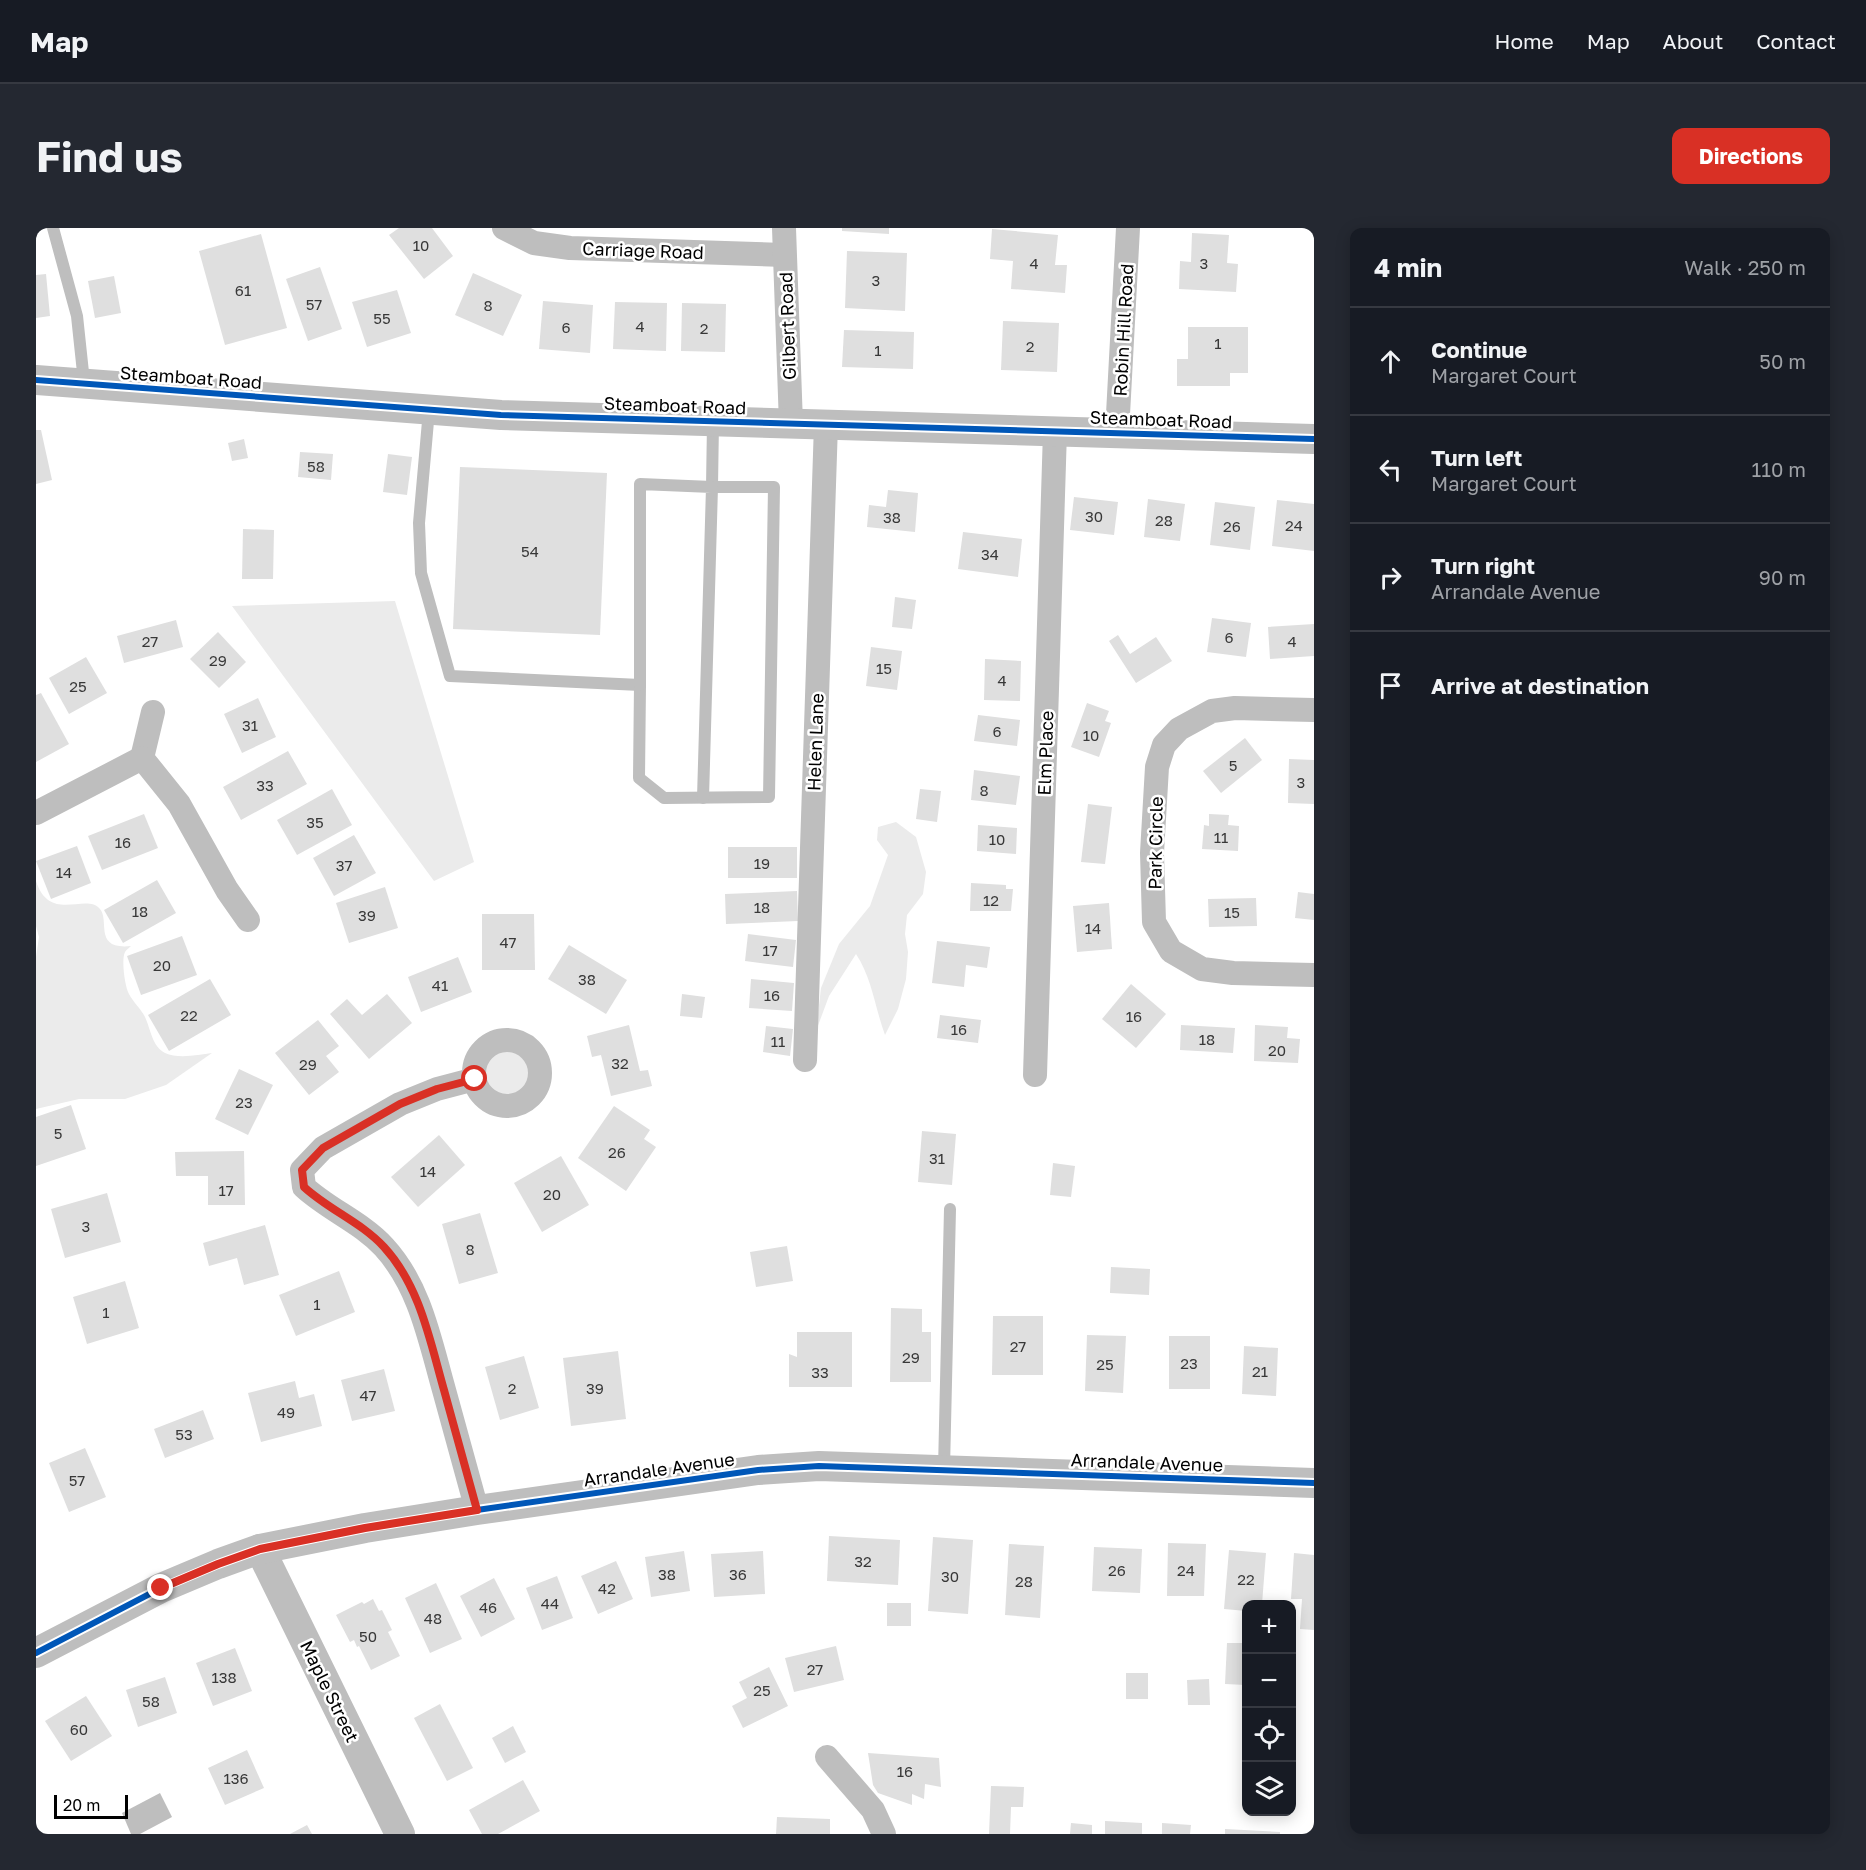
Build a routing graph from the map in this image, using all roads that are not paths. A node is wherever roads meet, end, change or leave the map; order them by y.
1 (53, 228) edge
2 (504, 228) edge
3 (784, 228) edge
4 (1128, 228) edge
5 (784, 255) junction
6 (36, 380) edge
7 (84, 384) junction
8 (429, 409) junction
9 (713, 422) junction
10 (791, 424) junction
11 (826, 424) junction
12 (1055, 431) junction
13 (1117, 433) junction
14 (1314, 439) edge
15 (712, 487) junction
16 (640, 685) junction
17 (1314, 710) edge
18 (153, 712) dead end
19 (142, 758) junction
20 (703, 798) junction
21 (36, 813) edge
22 (248, 920) dead end
23 (1314, 975) edge
24 (805, 1059) dead end
25 (1035, 1075) dead end
26 (475, 1079) dead end
27 (950, 1209) dead end
28 (944, 1471) junction
29 (1314, 1483) edge
30 (477, 1510) junction
31 (260, 1549) junction
32 (37, 1650) edge
33 (827, 1757) dead end
34 (400, 1834) edge
35 (884, 1834) edge

1 - 7 lane
2 - 5 street, Carriage Road
3 - 5 street, Gilbert Road
4 - 13 street, Robin Hill Road
5 - 10 street, Gilbert Road
6 - 7 street, Steamboat Road
7 - 8 street, Steamboat Road
8 - 9 street, Steamboat Road
8 - 16 lane
9 - 10 street, Steamboat Road
9 - 15 lane
10 - 11 street, Steamboat Road
11 - 12 street, Steamboat Road
11 - 24 street, Helen Lane
12 - 13 street, Steamboat Road
12 - 25 street, Elm Place
13 - 14 street, Steamboat Road
15 - 16 lane
15 - 20 lane
15 - 20 lane
16 - 20 lane
17 - 23 street, Park Circle
18 - 19 street
19 - 21 street
19 - 22 street
26 - 30 street
27 - 28 lane
28 - 29 street, Arrandale Avenue
28 - 30 street, Arrandale Avenue
30 - 31 street, Arrandale Avenue
31 - 32 street, Arrandale Avenue
31 - 34 street, Maple Street
33 - 35 street

